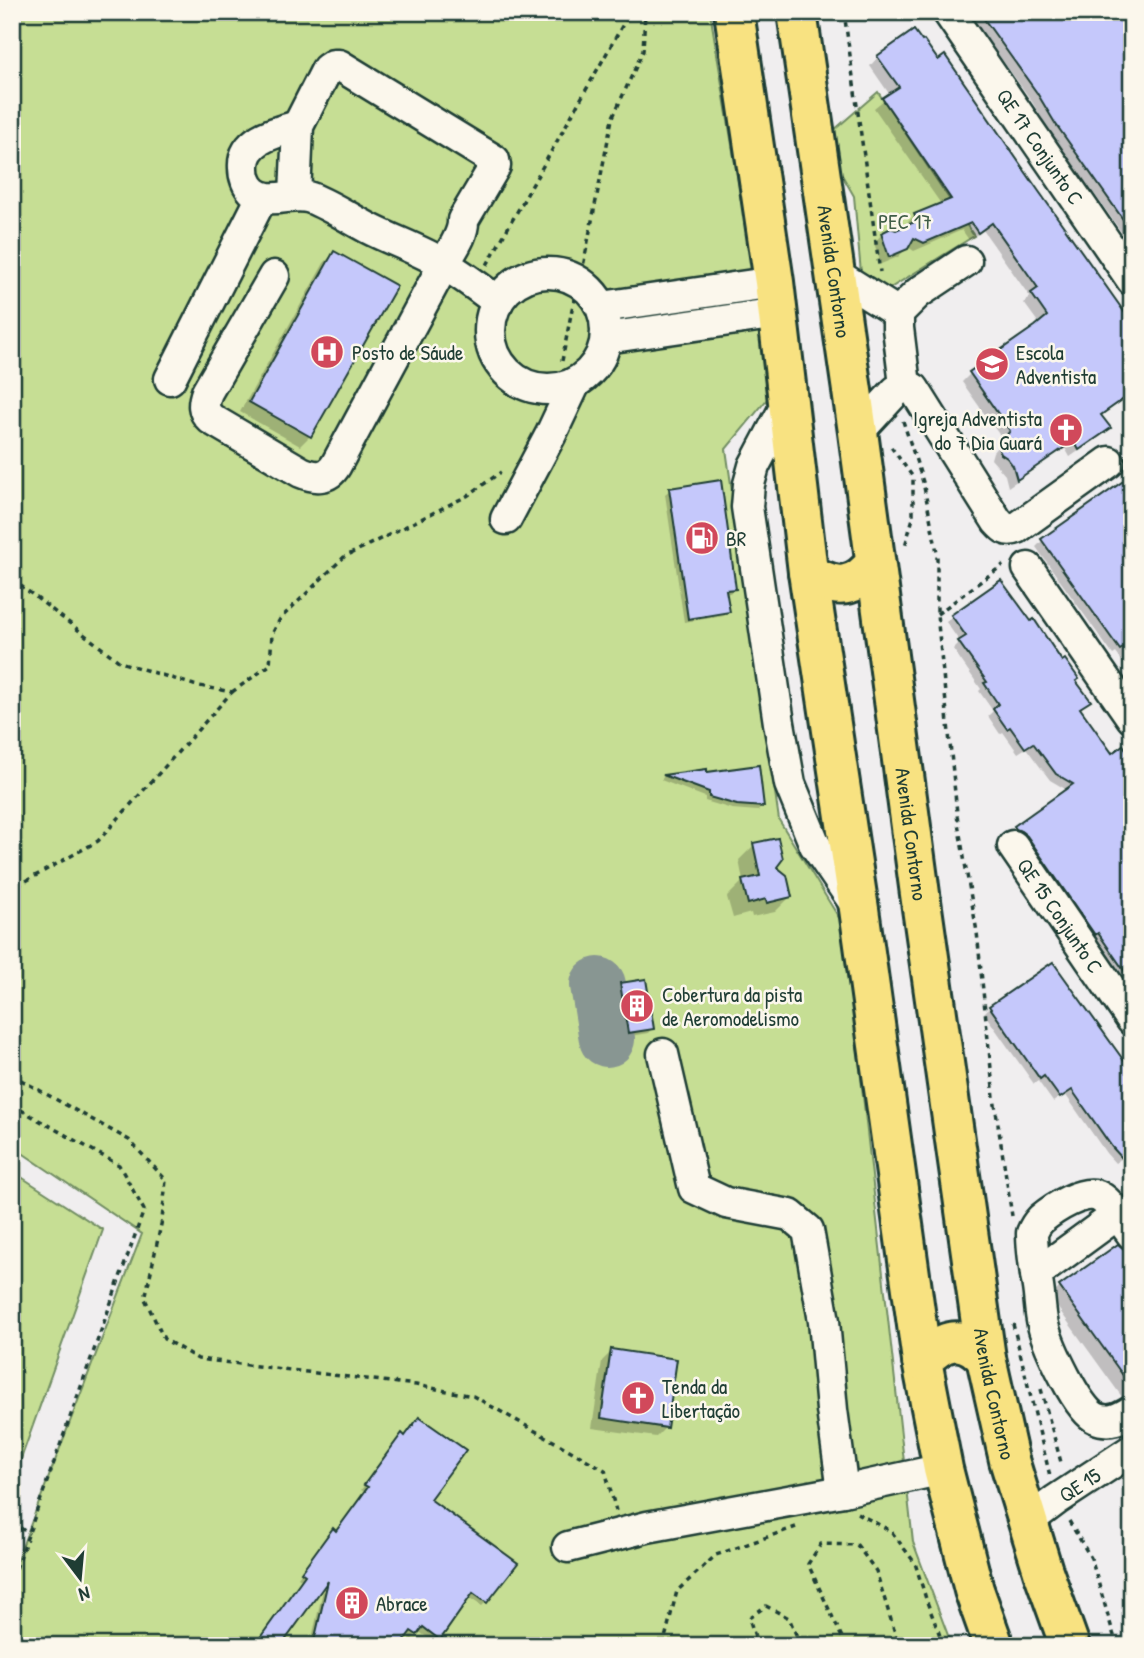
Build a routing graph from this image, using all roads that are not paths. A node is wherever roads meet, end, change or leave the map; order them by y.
1 (734, 12) edge
2 (797, 12) edge
3 (948, 12) edge
4 (298, 126) junction
5 (816, 150) junction
6 (755, 155) junction
7 (295, 196) junction
8 (262, 197) junction
9 (966, 261) dead end
10 (444, 264) junction
11 (834, 273) junction
12 (274, 276) dead end
13 (1132, 280) edge
14 (487, 294) junction
15 (776, 298) junction
16 (602, 307) junction
17 (891, 309) junction
18 (606, 338) junction
19 (170, 379) dead end
20 (566, 386) junction
21 (899, 389) junction
22 (789, 400) junction
23 (858, 432) junction
24 (1110, 461) dead end
25 (506, 519) dead end
26 (875, 563) junction
27 (1028, 568) dead end
28 (808, 572) junction
29 (1132, 718) edge
30 (1013, 846) dead end
31 (859, 909) junction
32 (1132, 1020) edge
33 (663, 1054) dead end
34 (1125, 1224) edge
35 (1036, 1274) junction
36 (986, 1357) junction
37 (922, 1361) junction
38 (1132, 1411) edge
39 (1129, 1457) edge
40 (943, 1469) junction
41 (844, 1501) junction
42 (1028, 1521) junction
43 (568, 1547) dead end
44 (994, 1646) edge
45 (1070, 1646) edge

1 - 6 main road
2 - 5 main road, Avenida Contorno
3 - 13 street, QE 17 Conjunto C
4 - 7 street
4 - 8 street
4 - 10 street
5 - 6 main road
5 - 11 main road, Avenida Contorno
6 - 15 main road
7 - 8 street
7 - 10 street
8 - 19 street
9 - 17 street
10 - 12 street
10 - 14 street
11 - 17 street
11 - 23 main road, Avenida Contorno
14 - 16 street
14 - 20 street
15 - 16 street
15 - 18 street
15 - 22 main road
16 - 18 street
17 - 21 street
18 - 20 street
20 - 25 street
21 - 23 street
21 - 24 street
22 - 28 main road
22 - 31 street
23 - 26 main road, Avenida Contorno
26 - 28 main road
26 - 36 main road, Avenida Contorno
27 - 29 street
28 - 31 main road
30 - 32 street, QE 15 Conjunto C
31 - 37 main road
33 - 41 street
34 - 35 street
34 - 35 street
35 - 38 street
36 - 37 main road
36 - 42 main road, Avenida Contorno
37 - 40 main road
39 - 42 street, QE 15
40 - 41 street
40 - 44 main road
41 - 43 street
42 - 45 main road, Avenida Contorno

